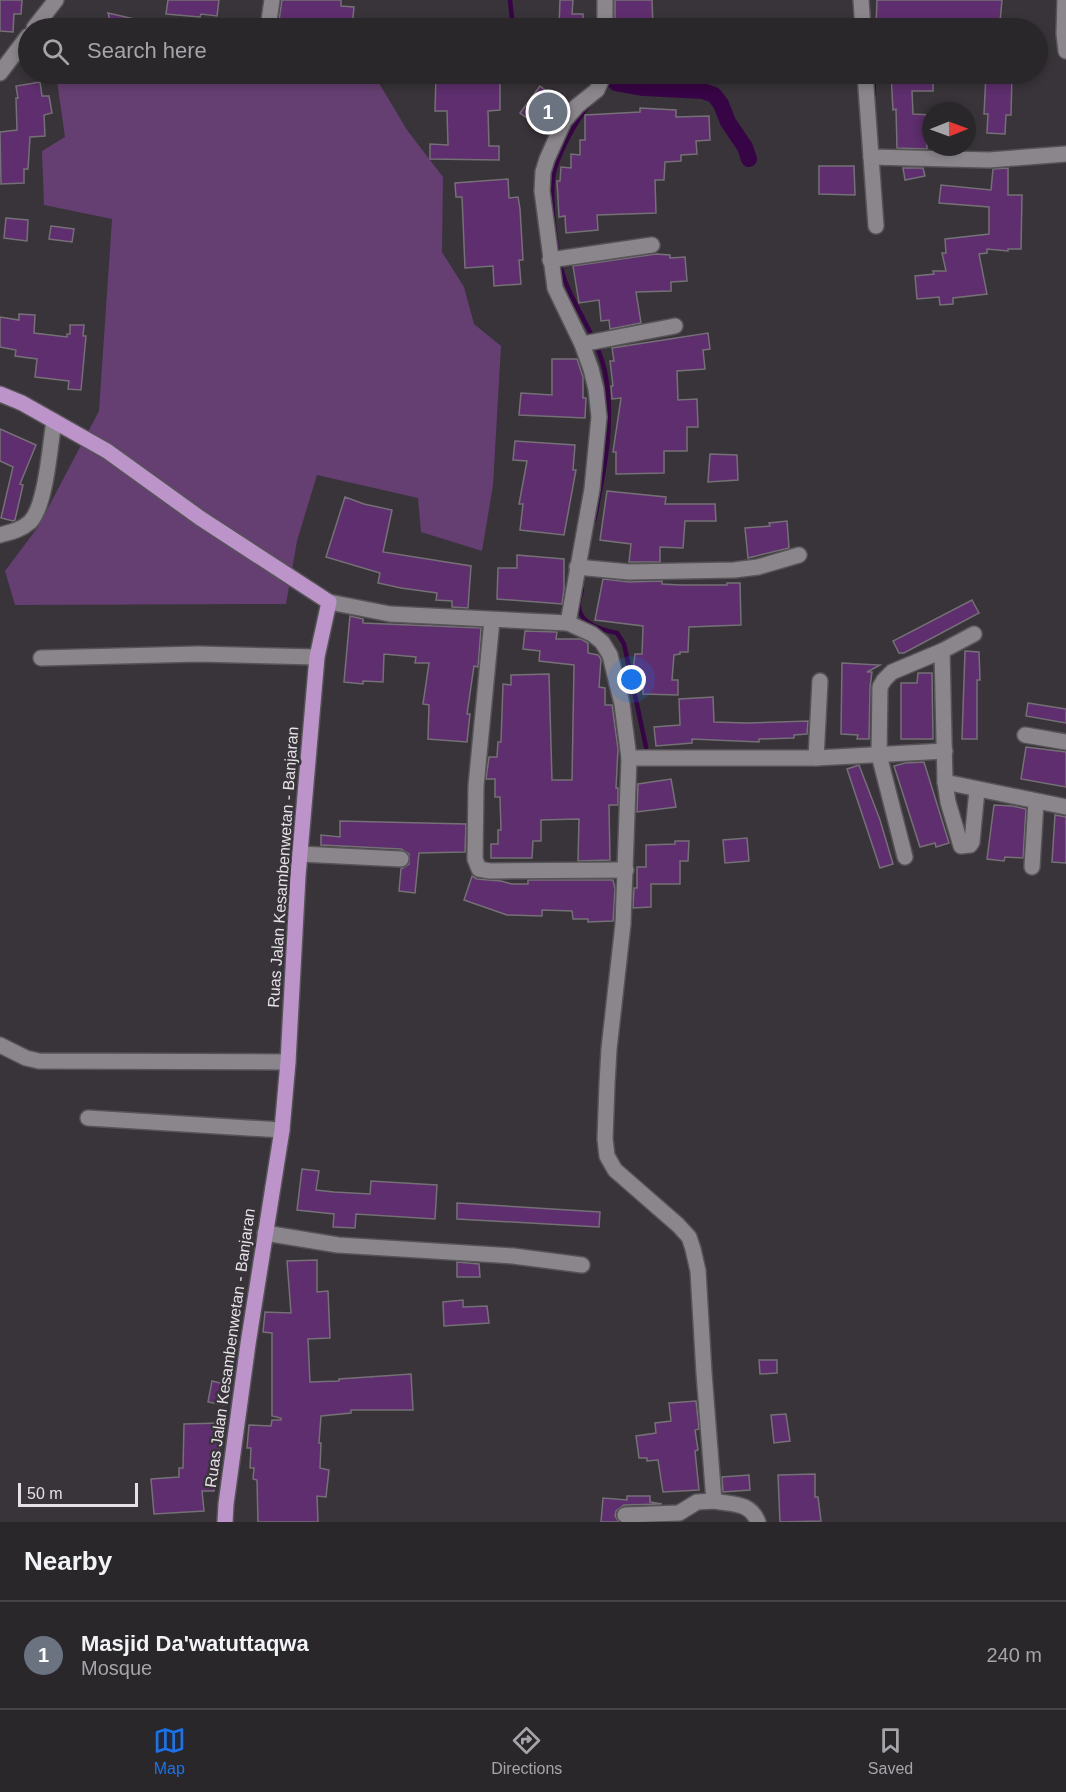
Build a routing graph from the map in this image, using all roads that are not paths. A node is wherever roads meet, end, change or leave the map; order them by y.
1 (56, 0) edge
2 (272, 0) edge
3 (604, 0) edge
4 (861, 0) edge
5 (1065, 0) edge
6 (42, 18) edge
7 (269, 18) edge
8 (605, 18) edge
9 (862, 18) edge
10 (18, 50) edge
11 (1066, 51) edge
12 (0, 74) edge
13 (600, 84) edge
14 (867, 84) edge
15 (1066, 154) edge
16 (871, 157) junction
17 (876, 226) dead end
18 (652, 245) dead end
19 (550, 260) junction
20 (675, 326) dead end
21 (582, 344) junction
22 (0, 394) edge
23 (54, 421) junction
24 (0, 535) edge
25 (799, 555) dead end
26 (578, 567) junction
27 (329, 602) junction
28 (492, 620) junction
29 (568, 623) junction
30 (974, 634) dead end
31 (942, 651) junction
32 (317, 657) junction
33 (41, 658) dead end
34 (820, 681) dead end
35 (1025, 735) dead end
36 (1066, 742) edge
37 (945, 751) junction
38 (879, 754) junction
39 (629, 758) junction
40 (816, 758) junction
41 (945, 782) junction
42 (977, 790) junction
43 (1036, 802) junction
44 (1066, 807) edge
45 (300, 854) junction
46 (905, 857) dead end
47 (401, 859) dead end
48 (1032, 867) dead end
49 (626, 870) junction
50 (0, 1045) edge
51 (288, 1062) junction
52 (88, 1118) dead end
53 (282, 1130) junction
54 (265, 1233) junction
55 (582, 1265) dead end
56 (714, 1501) junction
57 (625, 1515) dead end
58 (225, 1522) edge
59 (758, 1522) edge

1 - 6 street
2 - 7 street
3 - 8 street
4 - 9 street
5 - 11 street
10 - 12 street
13 - 19 street
14 - 16 street
15 - 16 street
16 - 17 street
18 - 19 street
19 - 21 street
20 - 21 street
21 - 26 street
22 - 23 main road
23 - 24 street
23 - 27 main road
25 - 26 street
26 - 29 street
27 - 28 street
27 - 32 main road, Ruas Jalan Kesambenwetan - Banjaran
28 - 29 street
28 - 49 street
29 - 39 street
30 - 31 street
31 - 37 street
31 - 38 street
32 - 33 street
32 - 45 main road, Ruas Jalan Kesambenwetan - Banjaran
34 - 40 street
35 - 36 street
37 - 38 street
37 - 41 street
38 - 40 street
38 - 46 street
39 - 40 street
39 - 49 street
41 - 42 street
41 - 42 street
42 - 43 street
43 - 44 street
43 - 48 street
45 - 47 street
45 - 51 main road, Ruas Jalan Kesambenwetan - Banjaran
49 - 56 street
50 - 51 street
51 - 53 main road, Ruas Jalan Kesambenwetan - Banjaran
52 - 53 street
53 - 54 main road, Ruas Jalan Kesambenwetan - Banjaran
54 - 55 street
54 - 58 main road, Ruas Jalan Kesambenwetan - Banjaran
56 - 57 street
56 - 59 street

